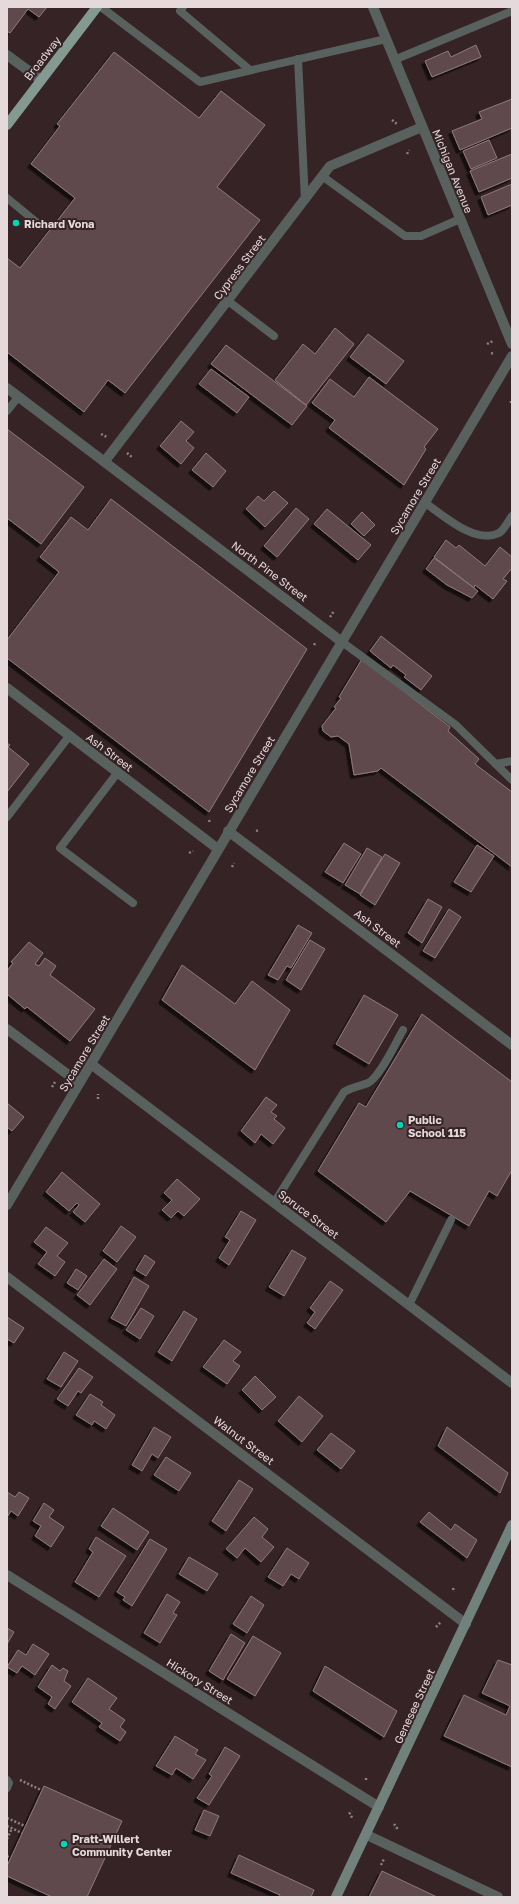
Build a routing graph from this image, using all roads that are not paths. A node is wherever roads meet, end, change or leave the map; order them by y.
1 (97, 7) edge
2 (101, 7) edge
3 (183, 7) edge
4 (373, 7) edge
5 (512, 11) edge
6 (386, 38) junction
7 (7, 55) edge
8 (298, 60) junction
9 (394, 60) junction
10 (250, 70) junction
11 (40, 80) junction
12 (7, 125) edge
13 (422, 127) junction
14 (322, 176) junction
15 (7, 198) edge
16 (304, 200) junction
17 (460, 220) junction
18 (41, 226) dead end
19 (228, 301) junction
20 (274, 336) dead end
21 (512, 344) edge
22 (512, 356) edge
23 (7, 388) edge
24 (19, 396) junction
25 (7, 411) edge
26 (106, 461) junction
27 (424, 502) junction
28 (512, 516) edge
29 (342, 642) junction
30 (7, 688) edge
31 (70, 736) junction
32 (512, 761) edge
33 (496, 764) junction
34 (118, 772) junction
35 (512, 780) edge
36 (7, 817) edge
37 (228, 832) junction
38 (218, 849) junction
39 (133, 903) dead end
40 (7, 1029) edge
41 (403, 1030) dead end
42 (512, 1045) edge
43 (91, 1064) junction
44 (79, 1083) junction
45 (274, 1203) junction
46 (7, 1205) edge
47 (451, 1220) dead end
48 (7, 1277) edge
49 (409, 1305) junction
50 (512, 1383) edge
51 (512, 1525) edge
52 (7, 1575) edge
53 (466, 1624) junction
54 (7, 1780) edge
55 (7, 1788) edge
56 (380, 1807) junction
57 (366, 1835) junction
58 (336, 1897) edge
59 (498, 1897) edge

1 - 11 main road, Broadway
2 - 10 lane
3 - 10 lane
4 - 6 street, Michigan Avenue
5 - 9 lane
6 - 8 lane
6 - 9 street, Michigan Avenue
7 - 11 street
8 - 10 lane
8 - 16 lane
9 - 13 street, Michigan Avenue
11 - 12 main road, Broadway
13 - 14 street, Cypress Street
13 - 17 street, Michigan Avenue
14 - 16 street, Cypress Street
14 - 17 lane
15 - 18 lane
16 - 19 street, Cypress Street
17 - 21 street, Michigan Avenue
19 - 20 lane
19 - 26 street, Cypress Street
22 - 27 street, Sycamore Street
23 - 24 street, North Pine Street
24 - 25 lane
24 - 26 street, North Pine Street
26 - 29 street, North Pine Street
27 - 28 lane
27 - 29 street, Sycamore Street
29 - 33 lane, North Pine Street
29 - 37 street, Sycamore Street
30 - 31 street, Ash Street
31 - 34 street, Ash Street
31 - 36 lane
32 - 33 lane
33 - 35 lane, North Pine Street
34 - 38 street, Ash Street
34 - 39 lane
37 - 38 street, Sycamore Street
37 - 42 street, Ash Street
38 - 43 street, Sycamore Street
40 - 44 street
41 - 45 lane
43 - 44 street, Sycamore Street
43 - 45 street, Spruce Street
44 - 46 street, Sycamore Street
45 - 49 street, Spruce Street
47 - 49 lane
48 - 53 street, Walnut Street
49 - 50 street, Spruce Street
51 - 53 main road, Genesee Street
52 - 56 street, Hickory Street
53 - 56 main road, Genesee Street
54 - 55 lane
56 - 57 main road, Genesee Street
57 - 58 main road, Genesee Street
57 - 59 street

